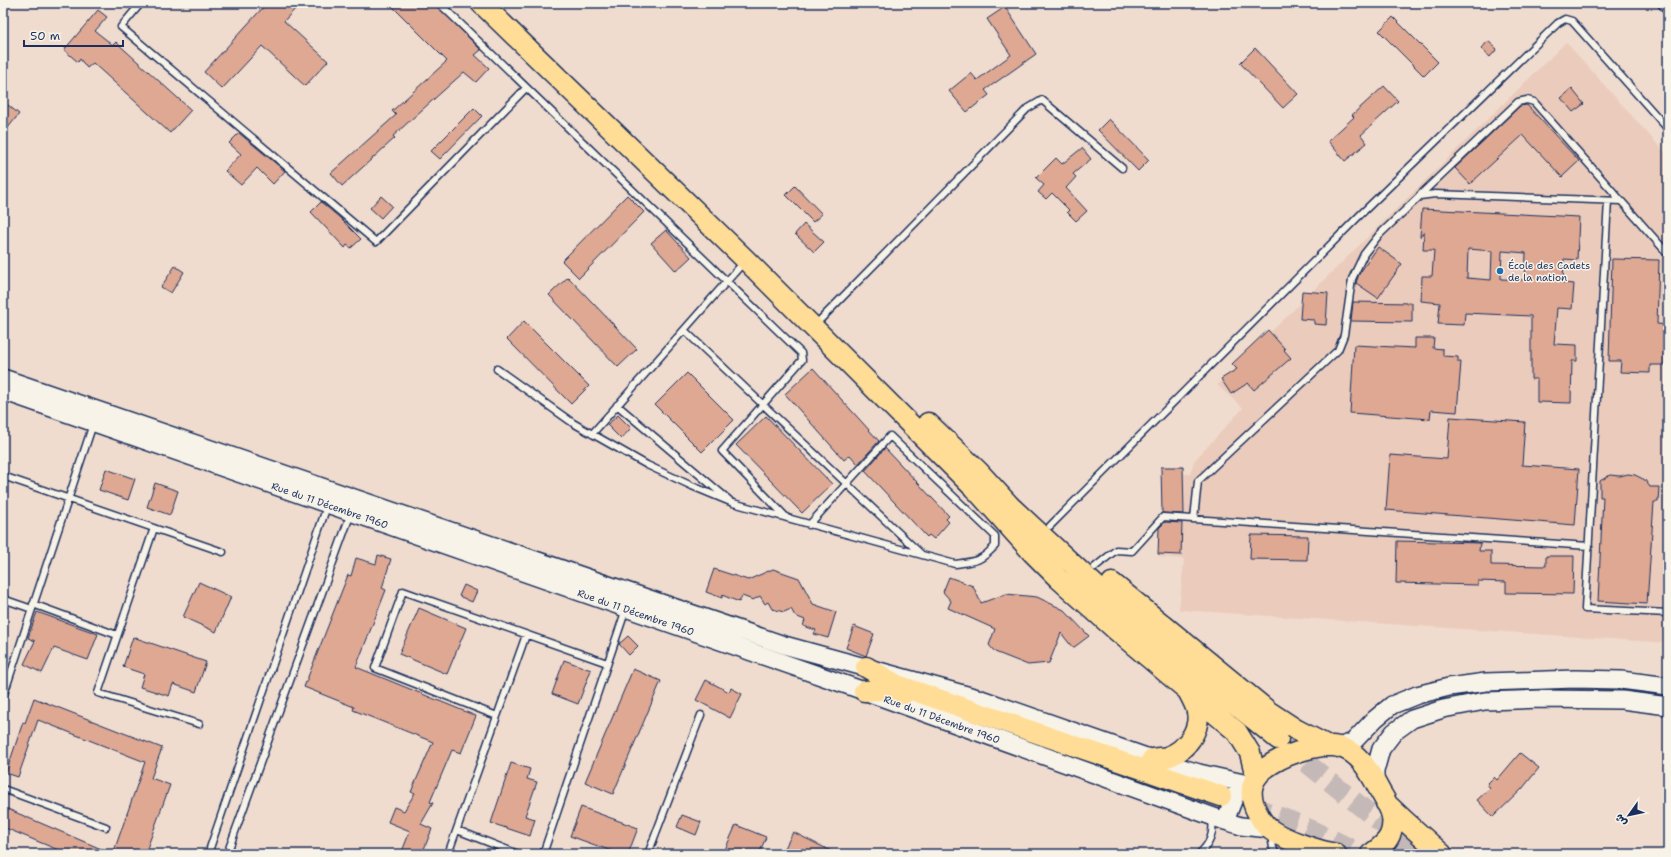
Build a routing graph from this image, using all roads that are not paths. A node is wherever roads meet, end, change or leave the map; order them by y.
1 (141, 3) edge
2 (438, 3) edge
3 (481, 3) edge
4 (493, 3) edge
5 (1664, 3) edge
6 (1668, 7) edge
7 (526, 88) junction
8 (1668, 128) edge
9 (1122, 168) dead end
10 (1420, 196) junction
11 (1608, 201) junction
12 (1621, 201) junction
13 (1668, 254) edge
14 (746, 260) junction
15 (726, 282) junction
16 (821, 319) junction
17 (684, 330) junction
18 (497, 368) dead end
19 (3, 378) edge
20 (3, 391) edge
21 (617, 405) junction
22 (763, 405) junction
23 (94, 423) junction
24 (592, 434) junction
25 (979, 472) junction
26 (3, 476) edge
27 (846, 484) junction
28 (978, 492) junction
29 (68, 498) junction
30 (733, 503) junction
31 (327, 504) junction
32 (351, 513) junction
33 (789, 519) junction
34 (1194, 519) junction
35 (809, 525) junction
36 (1050, 526) junction
37 (154, 528) junction
38 (1589, 546) junction
39 (223, 552) dead end
40 (922, 555) junction
41 (1095, 568) junction
42 (3, 599) edge
43 (33, 607) junction
44 (626, 609) junction
45 (1668, 613) edge
46 (117, 635) junction
47 (526, 635) junction
48 (607, 663) junction
49 (866, 667) junction
50 (1668, 686) edge
51 (1187, 690) junction
52 (864, 691) joint
53 (3, 697) edge
54 (1668, 706) edge
55 (701, 715) dead end
56 (497, 716) junction
57 (199, 724) dead end
58 (1333, 746) junction
59 (1152, 759) junction
60 (1249, 782) junction
61 (1375, 782) junction
62 (3, 789) edge
63 (1386, 802) junction
64 (1219, 810) junction
65 (106, 827) dead end
66 (1270, 829) junction
67 (457, 830) junction
68 (1331, 853) edge
69 (208, 854) edge
70 (227, 854) edge
71 (448, 854) edge
72 (518, 854) edge
73 (543, 854) edge
74 (648, 854) edge
75 (1199, 854) edge
76 (1276, 854) edge
77 (1370, 854) edge
78 (1442, 854) edge

1 - 7 lane
2 - 7 lane
3 - 14 main road
4 - 16 main road
5 - 6 street
7 - 15 lane
8 - 36 lane
9 - 16 lane
10 - 11 lane
10 - 12 lane
10 - 34 lane
11 - 12 lane
11 - 38 lane
12 - 13 lane
14 - 15 lane
14 - 28 main road
15 - 17 lane
15 - 22 lane
16 - 25 main road
17 - 21 lane
17 - 22 lane
18 - 24 lane
19 - 49 main road, Rue du 11 Décembre 1960
20 - 23 main road, Rue du 11 Décembre 1960
21 - 24 lane
21 - 30 lane
22 - 27 lane
22 - 33 lane
23 - 29 lane
23 - 31 main road, Rue du 11 Décembre 1960
24 - 30 lane
25 - 28 main road
25 - 36 main road
26 - 29 lane
27 - 35 lane
27 - 40 lane
27 - 40 lane
28 - 51 main road
29 - 37 lane
29 - 43 lane
30 - 33 lane
31 - 32 main road, Rue du 11 Décembre 1960
31 - 69 lane
32 - 44 main road, Rue du 11 Décembre 1960
32 - 70 lane
33 - 35 lane
34 - 38 lane
34 - 41 lane
35 - 40 lane
36 - 41 main road
37 - 39 lane
37 - 46 lane
38 - 45 lane
41 - 58 main road
42 - 43 lane
43 - 46 lane
43 - 53 lane
44 - 48 lane
44 - 52 main road, Rue du 11 Décembre 1960
46 - 57 lane
47 - 48 lane
47 - 56 lane
47 - 56 lane
48 - 73 lane
49 - 59 main road, Rue du 11 Décembre 1960
49 - 64 main road
50 - 58 main road
51 - 59 main road
51 - 60 main road
52 - 64 main road
54 - 61 main road
55 - 74 lane
56 - 67 lane
58 - 60 main road
58 - 61 main road
59 - 60 main road, Rue du 11 Décembre 1960
60 - 64 main road
60 - 66 main road
61 - 63 main road
62 - 65 lane
63 - 77 main road
63 - 78 main road
64 - 66 main road
64 - 75 lane
66 - 68 main road
66 - 76 lane
67 - 71 lane
67 - 72 lane

